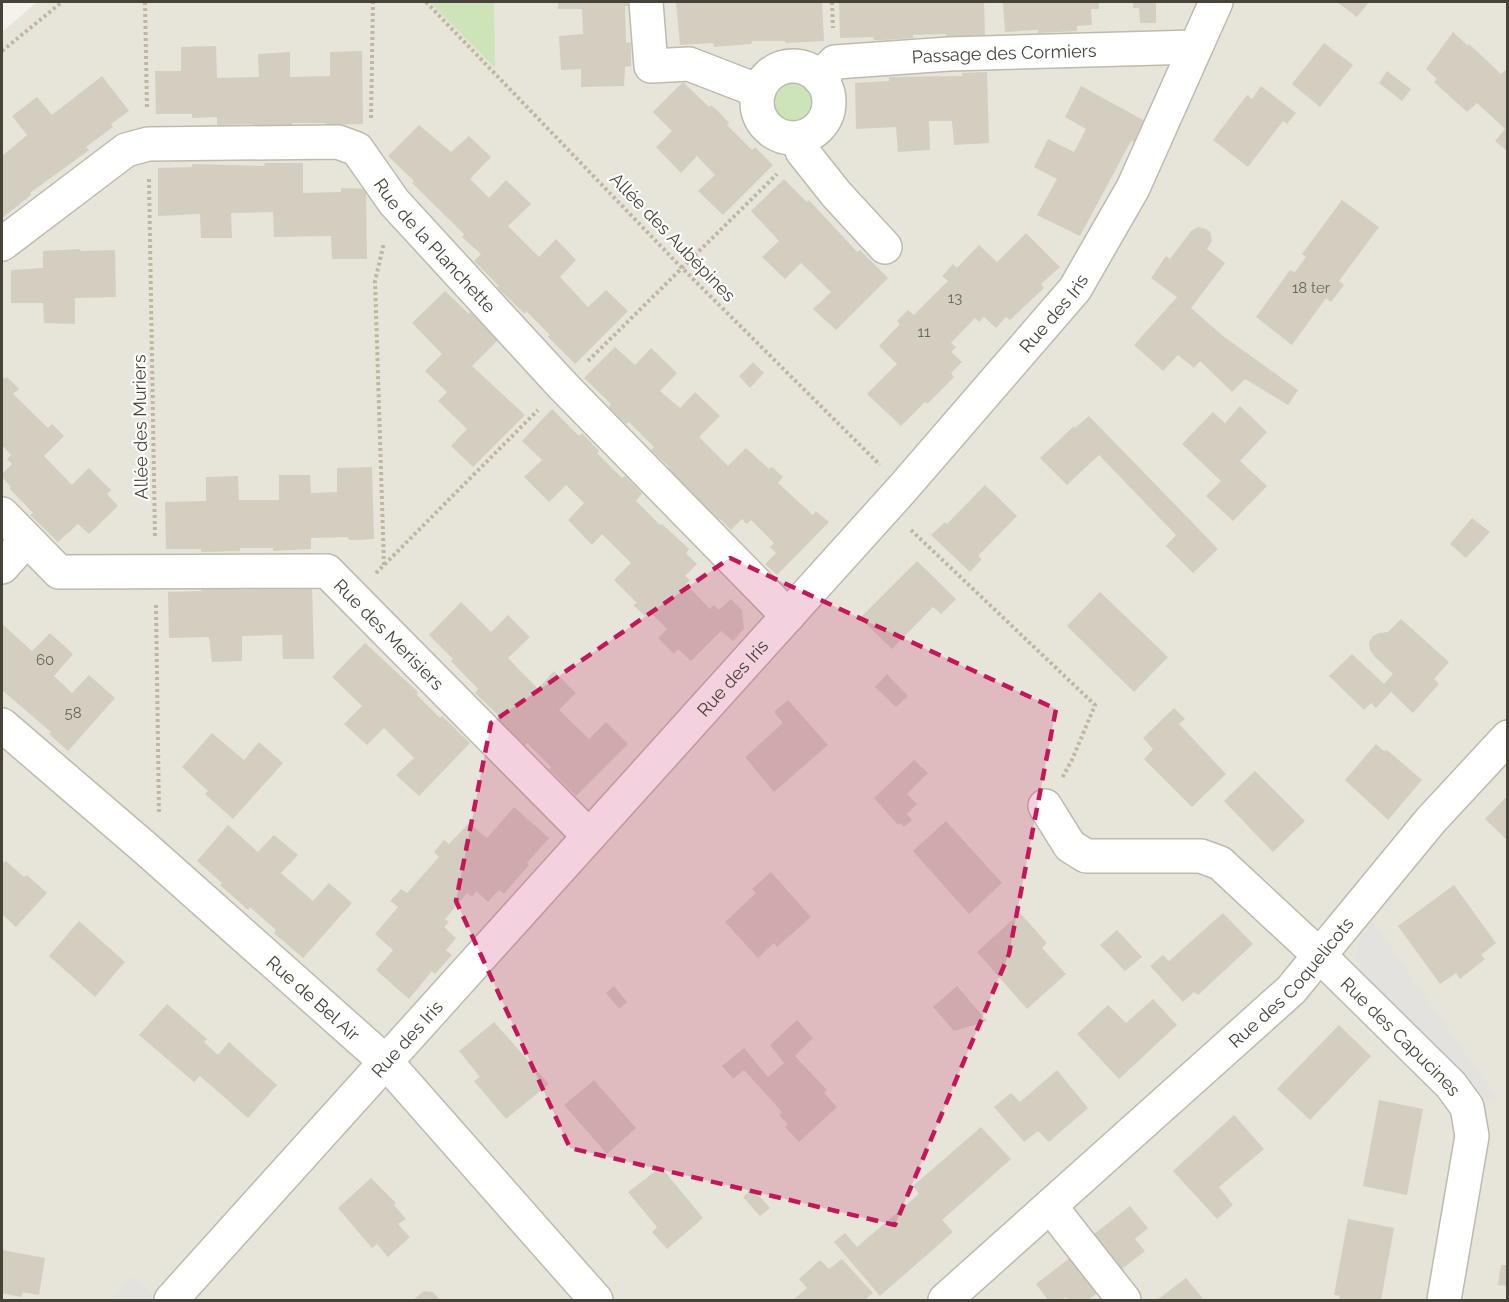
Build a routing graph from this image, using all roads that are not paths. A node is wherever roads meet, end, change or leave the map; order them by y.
1 (646, 2) edge
2 (1216, 2) edge
3 (1195, 47) junction
4 (819, 78) junction
5 (759, 91) junction
6 (800, 144) junction
7 (2, 244) edge
8 (885, 247) dead end
9 (2, 514) edge
10 (26, 540) junction
11 (2, 567) edge
12 (788, 616) junction
13 (2, 725) edge
14 (1508, 737) edge
15 (1045, 806) road end
16 (590, 836) junction
17 (1320, 956) junction
18 (387, 1063) junction
19 (1050, 1206) junction
20 (171, 1300) edge
21 (596, 1300) edge
22 (945, 1300) edge
23 (1124, 1300) edge
24 (1444, 1300) edge

1 - 5 street
2 - 3 street, Rue des Iris
3 - 4 street, Passage des Cormiers
3 - 12 street, Rue des Iris
4 - 5 street
4 - 6 street
5 - 6 street
6 - 8 street
7 - 12 street, Rue de la Planchette
9 - 10 street
10 - 11 street
10 - 16 street, Rue des Merisiers
12 - 16 street, Rue des Iris
13 - 18 street, Rue de Bel Air
14 - 17 street, Rue des Coquelicots
15 - 17 street, Rue des Capucines
16 - 18 street, Rue des Iris
17 - 19 street, Rue des Coquelicots
17 - 24 street, Rue des Capucines
18 - 20 street, Rue des Iris
18 - 21 street, Rue de Bel Air
19 - 22 street, Rue des Coquelicots
19 - 23 street

